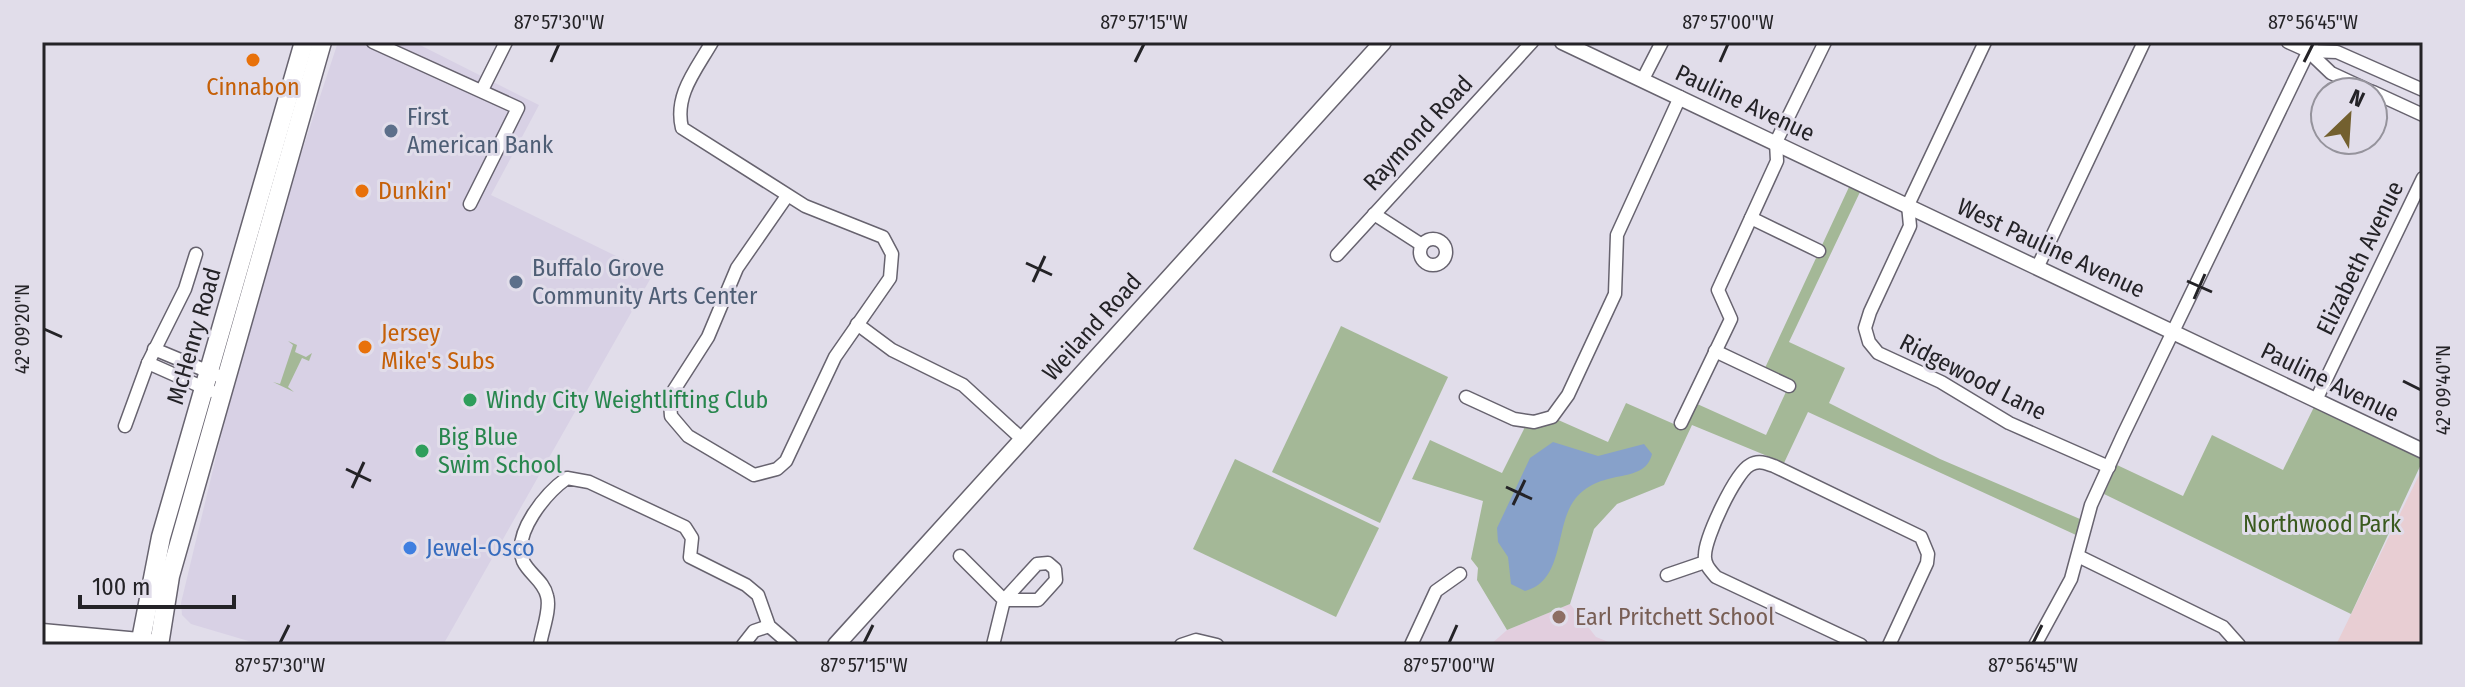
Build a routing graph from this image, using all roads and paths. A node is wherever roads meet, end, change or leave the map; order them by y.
1 (304, 42) edge
2 (322, 42) edge
3 (373, 42) edge
4 (506, 42) edge
5 (712, 42) edge
6 (1383, 42) edge
7 (1532, 42) edge
8 (1562, 42) edge
9 (1662, 42) edge
10 (1825, 42) edge
11 (1985, 42) edge
12 (2144, 42) edge
13 (2288, 42) edge
14 (2310, 47) edge
15 (2338, 76) edge
16 (1643, 79) junction
17 (482, 90) junction
18 (2423, 90) edge
19 (1680, 97) junction
20 (2389, 99) edge
21 (2423, 115) edge
22 (1776, 142) junction
23 (2423, 178) edge
24 (787, 196) junction
25 (470, 204) dead end
26 (1908, 205) junction
27 (1374, 214) junction
28 (1751, 218) junction
29 (1422, 245) dead end
30 (1819, 251) dead end
31 (196, 254) dead end
32 (1337, 255) dead end
33 (2038, 266) junction
34 (857, 324) junction
35 (2174, 331) junction
36 (154, 349) junction
37 (1715, 351) junction
38 (148, 363) junction
39 (215, 383) junction
40 (1789, 386) dead end
41 (1466, 397) dead end
42 (2316, 400) junction
43 (1681, 423) dead end
44 (125, 426) dead end
45 (1022, 439) junction
46 (2423, 451) edge
47 (2109, 467) junction
48 (960, 556) dead end
49 (2078, 556) junction
50 (1705, 562) junction
51 (1460, 574) dead end
52 (1667, 575) dead end
53 (769, 626) junction
54 (42, 633) edge
55 (152, 644) edge
56 (540, 645) edge
57 (743, 645) edge
58 (791, 645) edge
59 (836, 645) edge
60 (993, 645) edge
61 (1181, 645) edge
62 (1217, 645) edge
63 (1411, 645) edge
64 (1861, 645) edge
65 (1889, 645) edge
66 (2035, 645) edge
67 (2239, 645) edge

1 - 39 main road, McHenry Road
2 - 39 main road, McHenry Road
3 - 17 street
4 - 17 street
5 - 24 street
6 - 45 main road, Weiland Road
7 - 27 street, Raymond Road
8 - 16 street, Pauline Avenue
9 - 16 street
10 - 22 street
11 - 26 street, Ridgewood Lane
12 - 33 street
13 - 14 street
14 - 15 street
14 - 18 street
14 - 35 street
16 - 19 street, Pauline Avenue
17 - 25 street
19 - 22 street, Pauline Avenue
19 - 41 street
20 - 21 street
22 - 26 street, Pauline Avenue
22 - 28 street
23 - 42 street, Elizabeth Avenue
24 - 34 street
24 - 34 street
26 - 33 street, West Pauline Avenue
26 - 47 street, Ridgewood Lane
27 - 29 street
27 - 32 street, Raymond Road
28 - 30 street
28 - 37 street
31 - 36 street
33 - 35 street, West Pauline Avenue
34 - 45 street
35 - 42 street, Pauline Avenue
35 - 47 street
36 - 38 street
36 - 39 street
37 - 40 street
37 - 43 street
38 - 39 street
38 - 44 street
39 - 55 main road, McHenry Road
42 - 46 street, Pauline Avenue
45 - 59 main road, Weiland Road
47 - 49 street
48 - 60 street
49 - 66 street
49 - 67 street
50 - 52 street
50 - 64 street
50 - 65 street
51 - 63 street
53 - 56 street
53 - 57 street
53 - 58 street
54 - 55 main road
61 - 62 street

